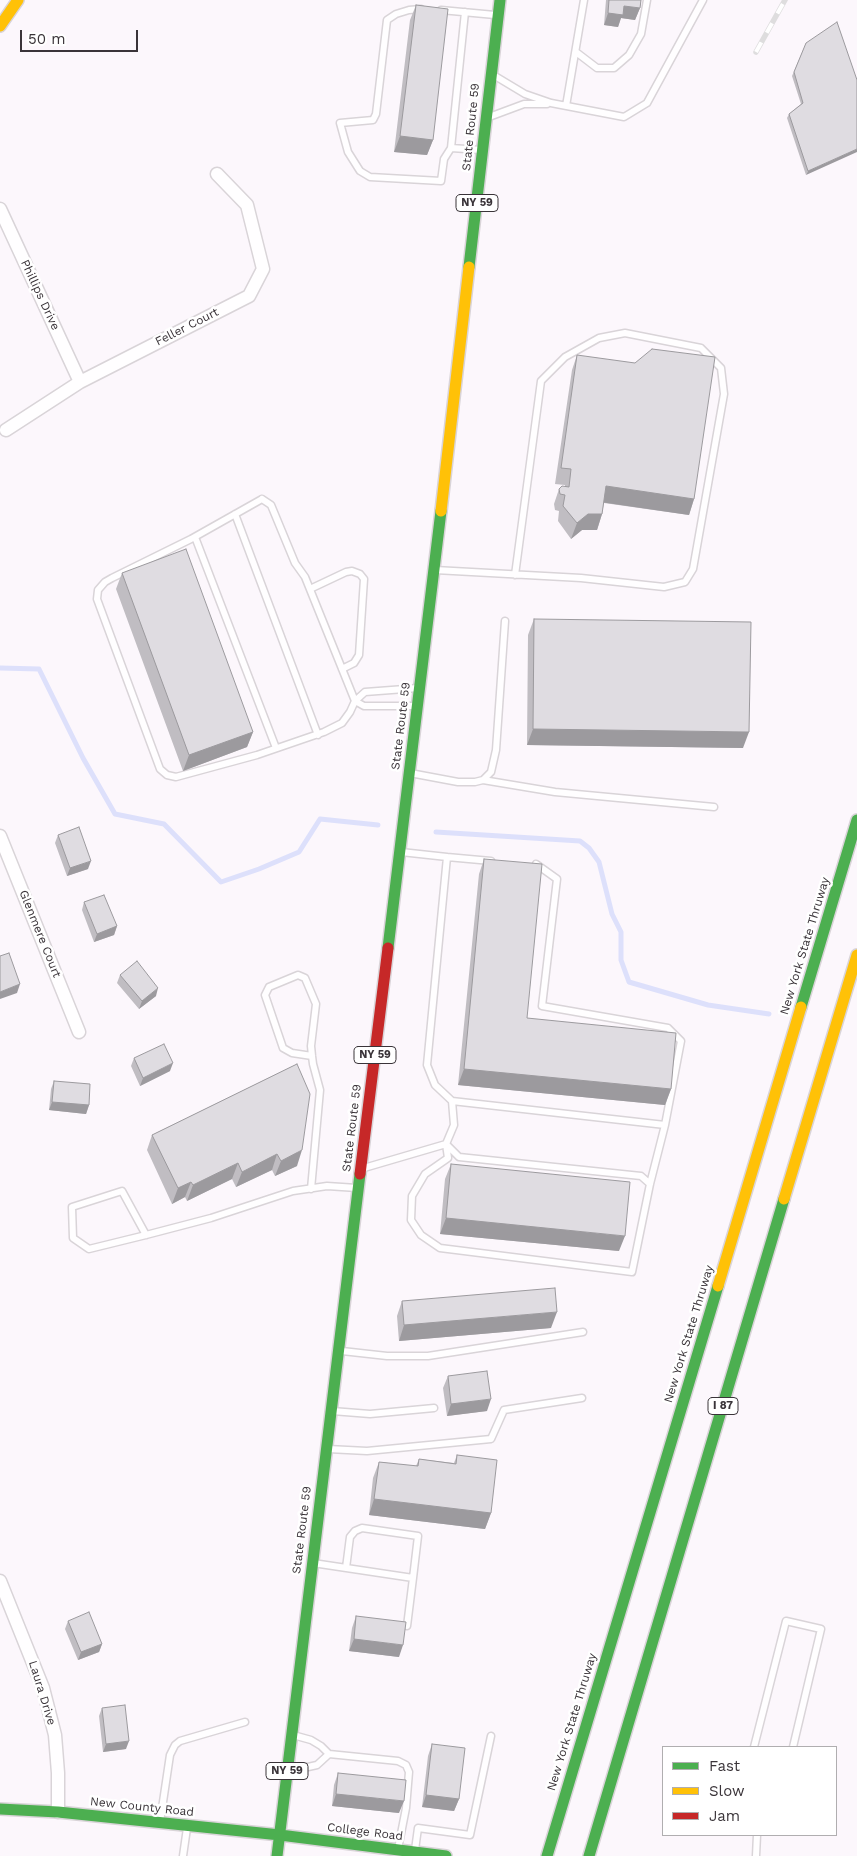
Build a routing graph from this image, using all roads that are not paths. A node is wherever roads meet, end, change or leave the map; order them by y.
1 (18, 0) edge
2 (500, 0) edge
3 (584, 0) edge
4 (648, 0) edge
5 (703, 0) edge
6 (465, 12) junction
7 (498, 15) junction
8 (0, 26) edge
9 (576, 52) junction
10 (491, 74) junction
11 (551, 104) junction
12 (566, 106) junction
13 (486, 118) junction
14 (451, 148) junction
15 (483, 150) junction
16 (217, 174) dead end
17 (0, 209) edge
18 (80, 382) junction
19 (6, 430) dead end
20 (234, 514) junction
21 (195, 537) junction
22 (434, 570) junction
23 (515, 575) junction
24 (310, 589) junction
25 (505, 621) dead end
26 (342, 668) junction
27 (420, 688) junction
28 (355, 701) junction
29 (417, 706) junction
30 (318, 735) junction
31 (276, 748) junction
32 (409, 773) junction
33 (484, 780) junction
34 (714, 807) dead end
35 (857, 820) edge
36 (0, 836) edge
37 (400, 852) junction
38 (447, 857) junction
39 (497, 861) edge
40 (527, 864) edge
41 (857, 956) edge
42 (79, 1032) dead end
43 (312, 1056) junction
44 (452, 1101) junction
45 (666, 1125) junction
46 (446, 1144) junction
47 (361, 1169) junction
48 (650, 1184) junction
49 (311, 1188) junction
50 (358, 1188) junction
51 (146, 1235) junction
52 (583, 1332) dead end
53 (338, 1350) junction
54 (582, 1398) dead end
55 (434, 1408) dead end
56 (331, 1411) junction
57 (326, 1449) junction
58 (312, 1562) junction
59 (346, 1568) junction
60 (413, 1578) junction
61 (0, 1581) edge
62 (407, 1626) edge
63 (245, 1722) dead end
64 (291, 1734) junction
65 (490, 1736) dead end
66 (754, 1746) edge
67 (793, 1746) edge
68 (329, 1754) junction
69 (287, 1769) junction
70 (0, 1809) edge
71 (58, 1812) junction
72 (160, 1824) junction
73 (187, 1825) junction
74 (280, 1835) junction
75 (757, 1836) edge
76 (398, 1850) junction
77 (377, 1852) edge
78 (415, 1854) edge
79 (182, 1856) edge
80 (278, 1856) edge
81 (446, 1856) edge
82 (547, 1856) edge
83 (589, 1856) edge
84 (756, 1856) edge

1 - 8 main road
2 - 7 main road, State Route 59 / NY 59
3 - 9 lane
4 - 9 lane
5 - 12 lane
6 - 7 lane
6 - 14 lane
6 - 14 lane
7 - 10 main road, State Route 59 / NY 59
9 - 12 lane
10 - 11 lane
10 - 13 main road, State Route 59 / NY 59
11 - 12 lane
11 - 13 lane
13 - 15 main road, State Route 59 / NY 59
14 - 15 lane
15 - 22 main road, State Route 59 / NY 59
16 - 18 street, Feller Court
17 - 18 street, Phillips Drive
18 - 19 street, Feller Court
20 - 21 lane
20 - 24 lane
20 - 30 lane
21 - 31 lane
21 - 31 lane
22 - 23 lane
22 - 27 main road, State Route 59 / NY 59
23 - 23 lane
24 - 26 lane
24 - 26 lane
25 - 33 lane
26 - 28 lane
27 - 28 lane
27 - 29 main road, State Route 59 / NY 59
28 - 29 lane
28 - 30 lane
29 - 32 main road, State Route 59 / NY 59
30 - 31 lane
32 - 33 lane
32 - 37 main road, State Route 59 / NY 59
33 - 34 lane
35 - 82 main road, New York State Thruway
36 - 42 street, Glenmere Court
37 - 38 lane
37 - 47 main road, State Route 59 / NY 59
38 - 39 lane
38 - 44 lane
40 - 45 lane
41 - 83 main road, I 87
43 - 43 lane
43 - 49 lane
44 - 45 lane
44 - 46 lane
45 - 48 lane
46 - 47 lane
46 - 48 lane
46 - 48 lane
47 - 50 main road, State Route 59 / NY 59
49 - 50 lane
49 - 51 lane
50 - 53 main road, State Route 59 / NY 59
51 - 51 lane
52 - 53 lane
53 - 56 main road, State Route 59 / NY 59
54 - 57 lane
55 - 56 lane
56 - 57 main road, State Route 59 / NY 59
57 - 58 main road, State Route 59 / NY 59
58 - 59 lane
58 - 64 main road, State Route 59 / NY 59
59 - 60 lane
59 - 60 lane
60 - 62 lane
61 - 71 street, Laura Drive
63 - 72 lane
64 - 68 lane
64 - 69 main road, State Route 59 / NY 59
65 - 78 lane
66 - 67 lane
68 - 69 lane
68 - 76 lane
69 - 74 main road, State Route 59 / NY 59
70 - 71 main road, New County Road
71 - 72 main road, New County Road
72 - 73 main road, New County Road
73 - 74 main road, New County Road
73 - 79 lane
74 - 77 main road, College Road
74 - 80 main road, State Route 59 / NY 59
75 - 84 lane
76 - 77 main road, College Road
76 - 78 main road, College Road
78 - 81 main road, College Road

